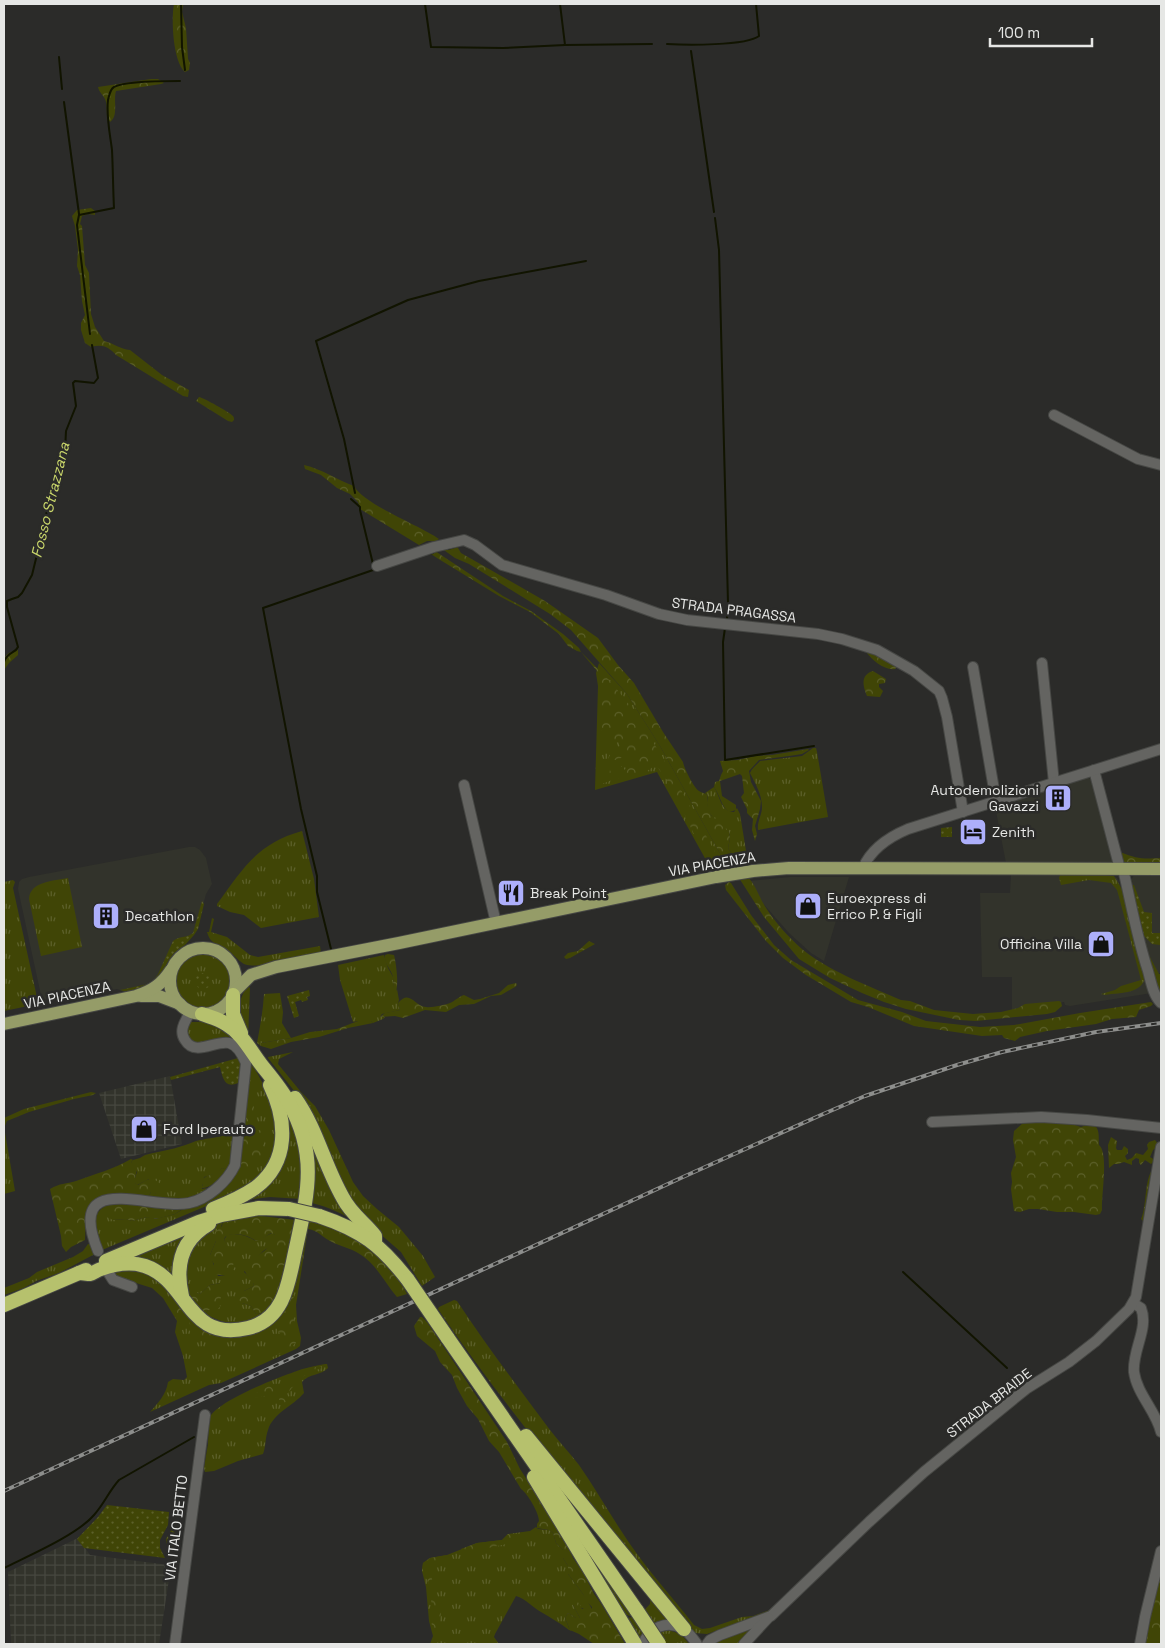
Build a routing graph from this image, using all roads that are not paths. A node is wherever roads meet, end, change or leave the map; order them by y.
1 (1054, 415) dead end
2 (1161, 465) edge
3 (377, 566) dead end
4 (1042, 663) dead end
5 (973, 666) dead end
6 (1161, 749) edge
7 (1094, 770) junction
8 (1054, 783) junction
9 (464, 785) dead end
10 (996, 801) junction
11 (964, 812) junction
12 (863, 868) junction
13 (1121, 869) junction
14 (1161, 869) edge
15 (496, 923) junction
16 (228, 958) junction
17 (174, 966) junction
18 (276, 967) junction
19 (234, 993) junction
20 (136, 996) junction
21 (1159, 1000) edge
22 (191, 1010) junction
23 (4, 1024) edge
24 (247, 1043) junction
25 (259, 1062) junction
26 (932, 1122) dead end
27 (1161, 1128) edge
28 (1161, 1147) edge
29 (259, 1208) junction
30 (181, 1230) junction
31 (375, 1244) junction
32 (98, 1251) dead end
33 (106, 1269) dead end
34 (79, 1273) junction
35 (132, 1287) dead end
36 (182, 1299) junction
37 (1133, 1303) junction
38 (4, 1304) edge
39 (205, 1414) dead end
40 (507, 1423) junction
41 (1161, 1432) edge
42 (1161, 1551) edge
43 (771, 1616) junction
44 (687, 1632) junction
45 (720, 1635) junction
46 (175, 1644) edge
47 (634, 1644) edge
48 (643, 1644) edge
49 (659, 1644) edge
50 (697, 1644) edge
51 (707, 1644) edge
52 (744, 1644) edge
53 (1140, 1644) edge

1 - 2 street
3 - 11 street, STRADA PRAGASSA
4 - 8 street
5 - 10 street
6 - 7 street
7 - 8 street
7 - 13 street
8 - 10 street
9 - 15 street
10 - 11 street
11 - 12 street
12 - 13 main road, VIA PIACENZA
12 - 15 main road, VIA PIACENZA
13 - 14 main road, VIA PIACENZA
13 - 21 street
15 - 18 main road, VIA PIACENZA
16 - 17 main road
16 - 18 main road, VIA PIACENZA
16 - 19 main road
17 - 20 main road
17 - 22 main road
18 - 19 main road, VIA PIACENZA
19 - 22 main road
19 - 24 highway
20 - 22 main road
20 - 23 main road, VIA PIACENZA
22 - 24 highway
22 - 32 street
24 - 25 highway
24 - 31 highway
25 - 30 highway
25 - 36 highway
26 - 27 street
28 - 37 street
29 - 30 highway
29 - 31 highway, bridge
29 - 36 highway
30 - 34 highway
31 - 40 highway, bridge
33 - 35 street
34 - 36 highway
34 - 38 highway
37 - 41 street
37 - 43 street, STRADA BRAIDE
39 - 46 street, VIA ITALO BETTO
40 - 44 highway
40 - 47 highway
40 - 49 highway, bridge
42 - 53 street
43 - 45 street, STRADA BRAIDE
43 - 52 street, STRADA BRAIDE
44 - 45 street, STRADA BRAIDE
44 - 48 street, STRADA BRAIDE
44 - 50 street
45 - 51 street, STRADA BRAIDE

